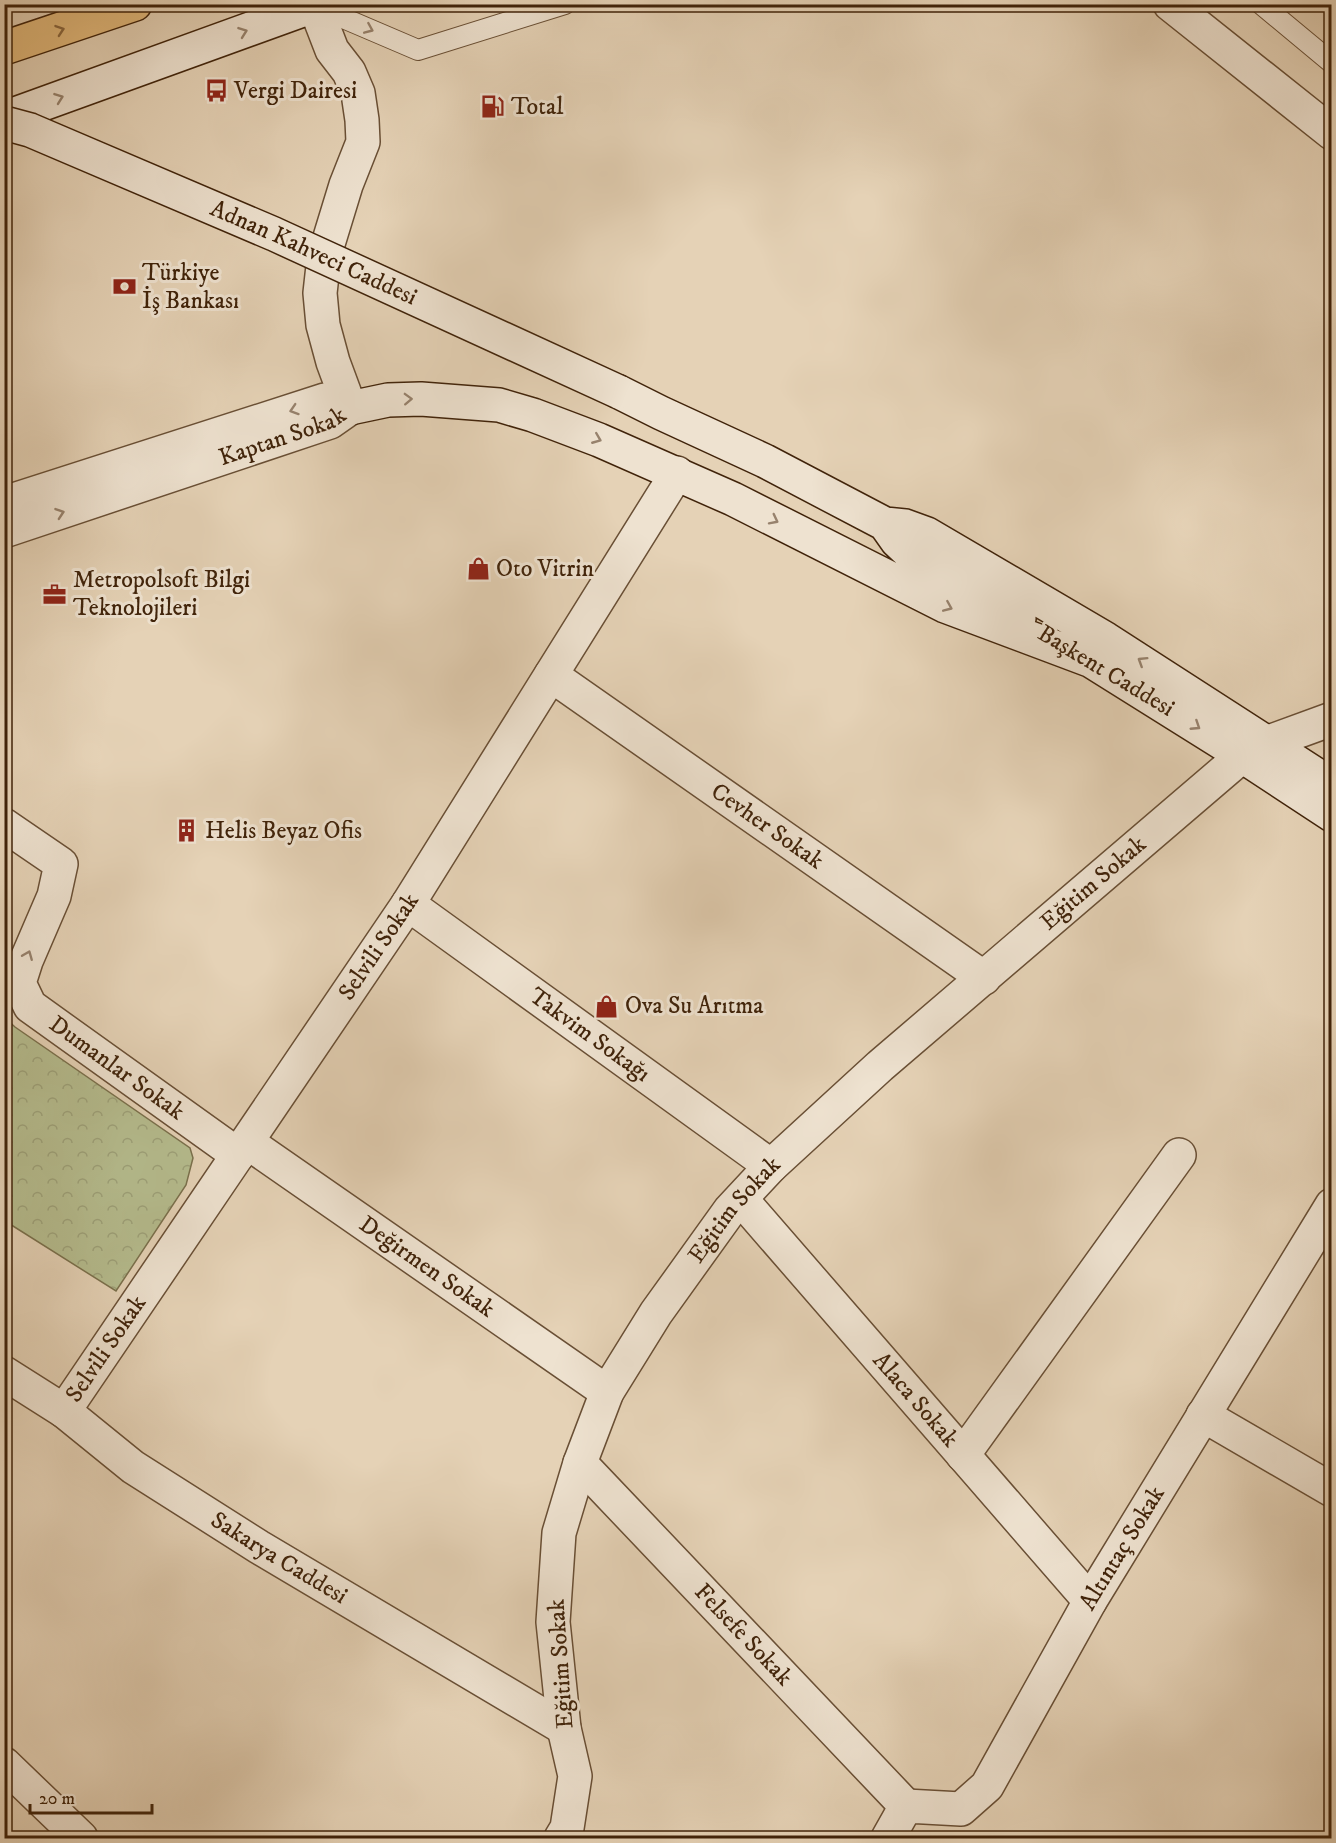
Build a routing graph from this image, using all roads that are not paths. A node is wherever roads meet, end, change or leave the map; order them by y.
1 (135, 4) edge
2 (565, 4) edge
3 (1170, 4) edge
4 (1261, 4) edge
5 (317, 5) edge
6 (4, 48) edge
7 (1332, 63) edge
8 (4, 121) edge
9 (1332, 133) edge
10 (619, 392) joint
11 (350, 408) junction
12 (677, 473) junction
13 (4, 503) edge
14 (885, 524) junction
15 (4, 531) edge
16 (1097, 663) junction
17 (551, 675) junction
18 (1332, 719) edge
19 (1254, 749) junction
20 (1332, 784) edge
21 (1332, 815) edge
22 (4, 825) edge
23 (408, 903) junction
24 (984, 978) junction
25 (242, 1149) junction
26 (1179, 1155) dead end
27 (771, 1166) junction
28 (741, 1199) junction
29 (1332, 1205) edge
30 (4, 1373) edge
31 (607, 1392) junction
32 (64, 1411) junction
33 (1203, 1415) junction
34 (963, 1455) junction
35 (580, 1463) junction
36 (1332, 1490) edge
37 (1090, 1601) junction
38 (564, 1728) junction
39 (4, 1764) edge
40 (906, 1806) junction
41 (81, 1839) edge
42 (561, 1839) edge
43 (888, 1839) edge

6 -> 1 highway
5 -> 2 lane
3 - 9 street
4 - 7 lane
8 -> 5 street
5 - 11 street
8 - 10 street, Adnan Kahveci Caddesi, bridge
10 - 14 street, Başkent Caddesi
11 -> 12 street
11 -> 13 street, Kaptan Sokak
15 -> 11 street, Kaptan Sokak
12 -> 16 street
12 - 17 street, Selvili Sokak
14 - 16 street, Başkent Caddesi
19 -> 14 street, Başkent Caddesi
16 -> 19 street, Başkent Caddesi
17 - 23 street, Selvili Sokak
17 - 24 street, Cevher Sokak
18 - 19 street
19 - 20 street, Başkent Caddesi
19 - 21 street, Başkent Caddesi
19 - 24 street, Eğitim Sokak
25 -> 22 street, Dumanlar Sokak
23 - 25 street, Selvili Sokak
23 - 27 street, Takvim Sokağı
24 - 27 street, Eğitim Sokak
25 - 31 street, Değirmen Sokak
25 - 32 street, Selvili Sokak
26 - 34 street
27 - 28 street, Eğitim Sokak
28 - 31 street, Eğitim Sokak
28 - 34 street, Alaca Sokak
29 - 33 street, Altıntaç Sokak
30 - 32 street, Sakarya Caddesi
31 - 35 street, Eğitim Sokak
32 - 38 street, Sakarya Caddesi
33 - 36 street
33 - 37 street, Altıntaç Sokak
34 - 37 street, Alaca Sokak
35 - 38 street, Eğitim Sokak
35 - 40 street, Felsefe Sokak
37 - 40 street, Altıntaç Sokak
38 - 42 street, Eğitim Sokak
39 - 41 street
40 - 43 street

